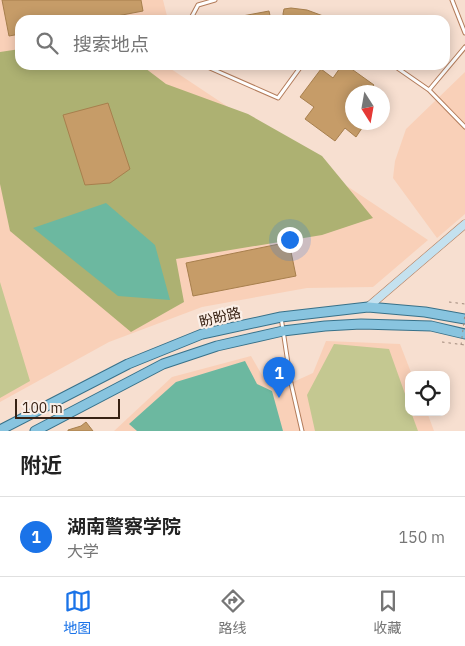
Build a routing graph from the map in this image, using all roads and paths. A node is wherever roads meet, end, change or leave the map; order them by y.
1 (215, 0) edge
2 (452, 0) edge
3 (193, 15) edge
4 (465, 33) edge
5 (465, 47) edge
6 (450, 65) edge
7 (215, 70) edge
8 (298, 70) edge
9 (400, 70) edge
10 (446, 70) edge
11 (429, 90) junction
12 (465, 127) edge
13 (465, 224) edge
14 (448, 302) dead end
15 (465, 304) edge
16 (368, 307) junction
17 (465, 314) edge
18 (281, 317) junction
19 (465, 319) edge
20 (284, 331) junction
21 (465, 334) edge
22 (442, 342) dead end
23 (461, 345) junction
24 (465, 345) edge
25 (0, 430) edge
26 (35, 431) edge
27 (302, 431) edge

1 - 3 lane
2 - 4 lane
5 - 6 lane
7 - 8 lane
9 - 11 lane
10 - 11 lane
11 - 12 lane
13 - 16 main road
14 - 15 path
16 - 18 main road, 盼盼路
16 - 19 main road, 盼盼路
17 - 23 path, bridge
18 - 20 lane
18 - 25 main road, 盼盼路
20 - 21 main road, 盼盼路
20 - 26 main road, 盼盼路
20 - 27 lane
22 - 23 path
23 - 24 path

